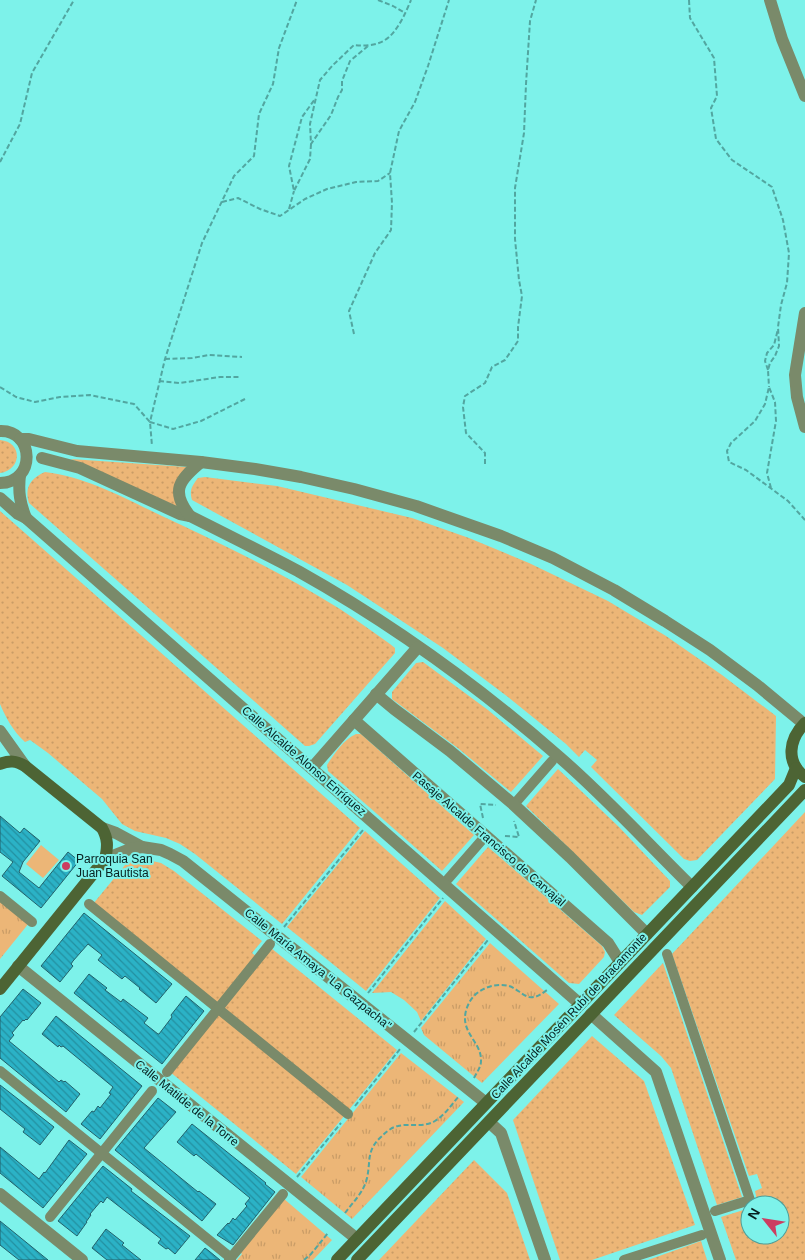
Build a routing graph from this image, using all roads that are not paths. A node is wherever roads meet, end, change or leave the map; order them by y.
1 (770, 0) edge
2 (805, 96) edge
3 (805, 313) edge
4 (805, 426) edge
5 (0, 431) edge
6 (20, 439) junction
7 (77, 451) junction
8 (42, 458) junction
9 (27, 460) junction
10 (201, 462) junction
11 (20, 475) junction
12 (0, 483) edge
13 (0, 498) edge
14 (190, 516) junction
15 (26, 518) junction
16 (418, 647) junction
17 (376, 694) junction
18 (354, 720) junction
19 (804, 724) edge
20 (0, 731) edge
21 (552, 761) dead end
22 (0, 764) edge
23 (25, 766) junction
24 (312, 768) junction
25 (801, 773) edge
26 (805, 790) edge
27 (517, 800) dead end
28 (102, 828) junction
29 (482, 840) dead end
30 (142, 846) junction
31 (105, 858) junction
32 (448, 879) dead end
33 (692, 887) junction
34 (0, 896) edge
35 (89, 904) dead end
36 (32, 922) dead end
37 (647, 934) junction
38 (270, 944) dead end
39 (667, 954) dead end
40 (620, 962) junction
41 (18, 966) junction
42 (0, 989) edge
43 (580, 1004) junction
44 (218, 1008) junction
45 (590, 1014) junction
46 (0, 1071) edge
47 (166, 1072) dead end
48 (152, 1091) dead end
49 (486, 1103) junction
50 (348, 1114) dead end
51 (488, 1122) junction
52 (101, 1153) junction
53 (0, 1194) edge
54 (283, 1194) dead end
55 (715, 1211) dead end
56 (50, 1216) dead end
57 (702, 1235) dead end
58 (357, 1239) junction
59 (230, 1259) edge
60 (82, 1260) edge
61 (337, 1260) edge
62 (357, 1260) edge
63 (545, 1260) edge
64 (624, 1260) edge
65 (720, 1260) edge

1 - 2 street
3 - 4 street
5 - 6 street
6 - 7 street
6 - 9 street
7 - 8 street
7 - 10 street
8 - 9 street
8 - 14 street
9 - 11 street
10 - 14 street
10 - 19 street
11 - 12 street
11 - 15 street
13 - 15 street, Calle Alcalde Alonso Enríquez
14 - 16 street
15 - 24 street, Calle Alcalde Alonso Enríquez
16 - 17 street
16 - 33 street
17 - 18 street
17 - 37 street
18 - 24 street
18 - 40 street, Pasaje Alcalde Francisco de Carvajal
19 - 25 main road
20 - 23 street
21 - 27 street
22 - 23 main road
23 - 28 main road
24 - 43 street, Calle Alcalde Alonso Enríquez
25 - 33 main road, Calle Alcalde Mosén Rubí de Bracamonte
26 - 45 main road, Calle Alcalde Mosén Rubí de Bracamonte
28 - 30 street, Calle María Amaya "La Gazpacha"
28 - 31 main road
29 - 32 street
30 - 31 street
30 - 49 street, Calle María Amaya "La Gazpacha"
31 - 41 main road
33 - 37 main road, Calle Alcalde Mosén Rubí de Bracamonte
34 - 36 street
35 - 44 street
37 - 40 main road, Calle Alcalde Mosén Rubí de Bracamonte
38 - 44 street
39 - 55 street
40 - 43 main road, Calle Alcalde Mosén Rubí de Bracamonte
41 - 42 main road
41 - 58 street, Calle Matilde de la Torre
43 - 49 main road, Calle Alcalde Mosén Rubí de Bracamonte
44 - 47 street
44 - 50 street
45 - 51 main road, Calle Alcalde Mosén Rubí de Bracamonte
45 - 65 street
46 - 52 street
48 - 52 street
49 - 58 main road, Calle Alcalde Mosén Rubí de Bracamonte
51 - 62 main road, Calle Alcalde Mosén Rubí de Bracamonte
51 - 63 street
52 - 56 street
52 - 59 street
53 - 60 street
54 - 59 street
57 - 64 street
58 - 61 main road, Calle Alcalde Mosén Rubí de Bracamonte

